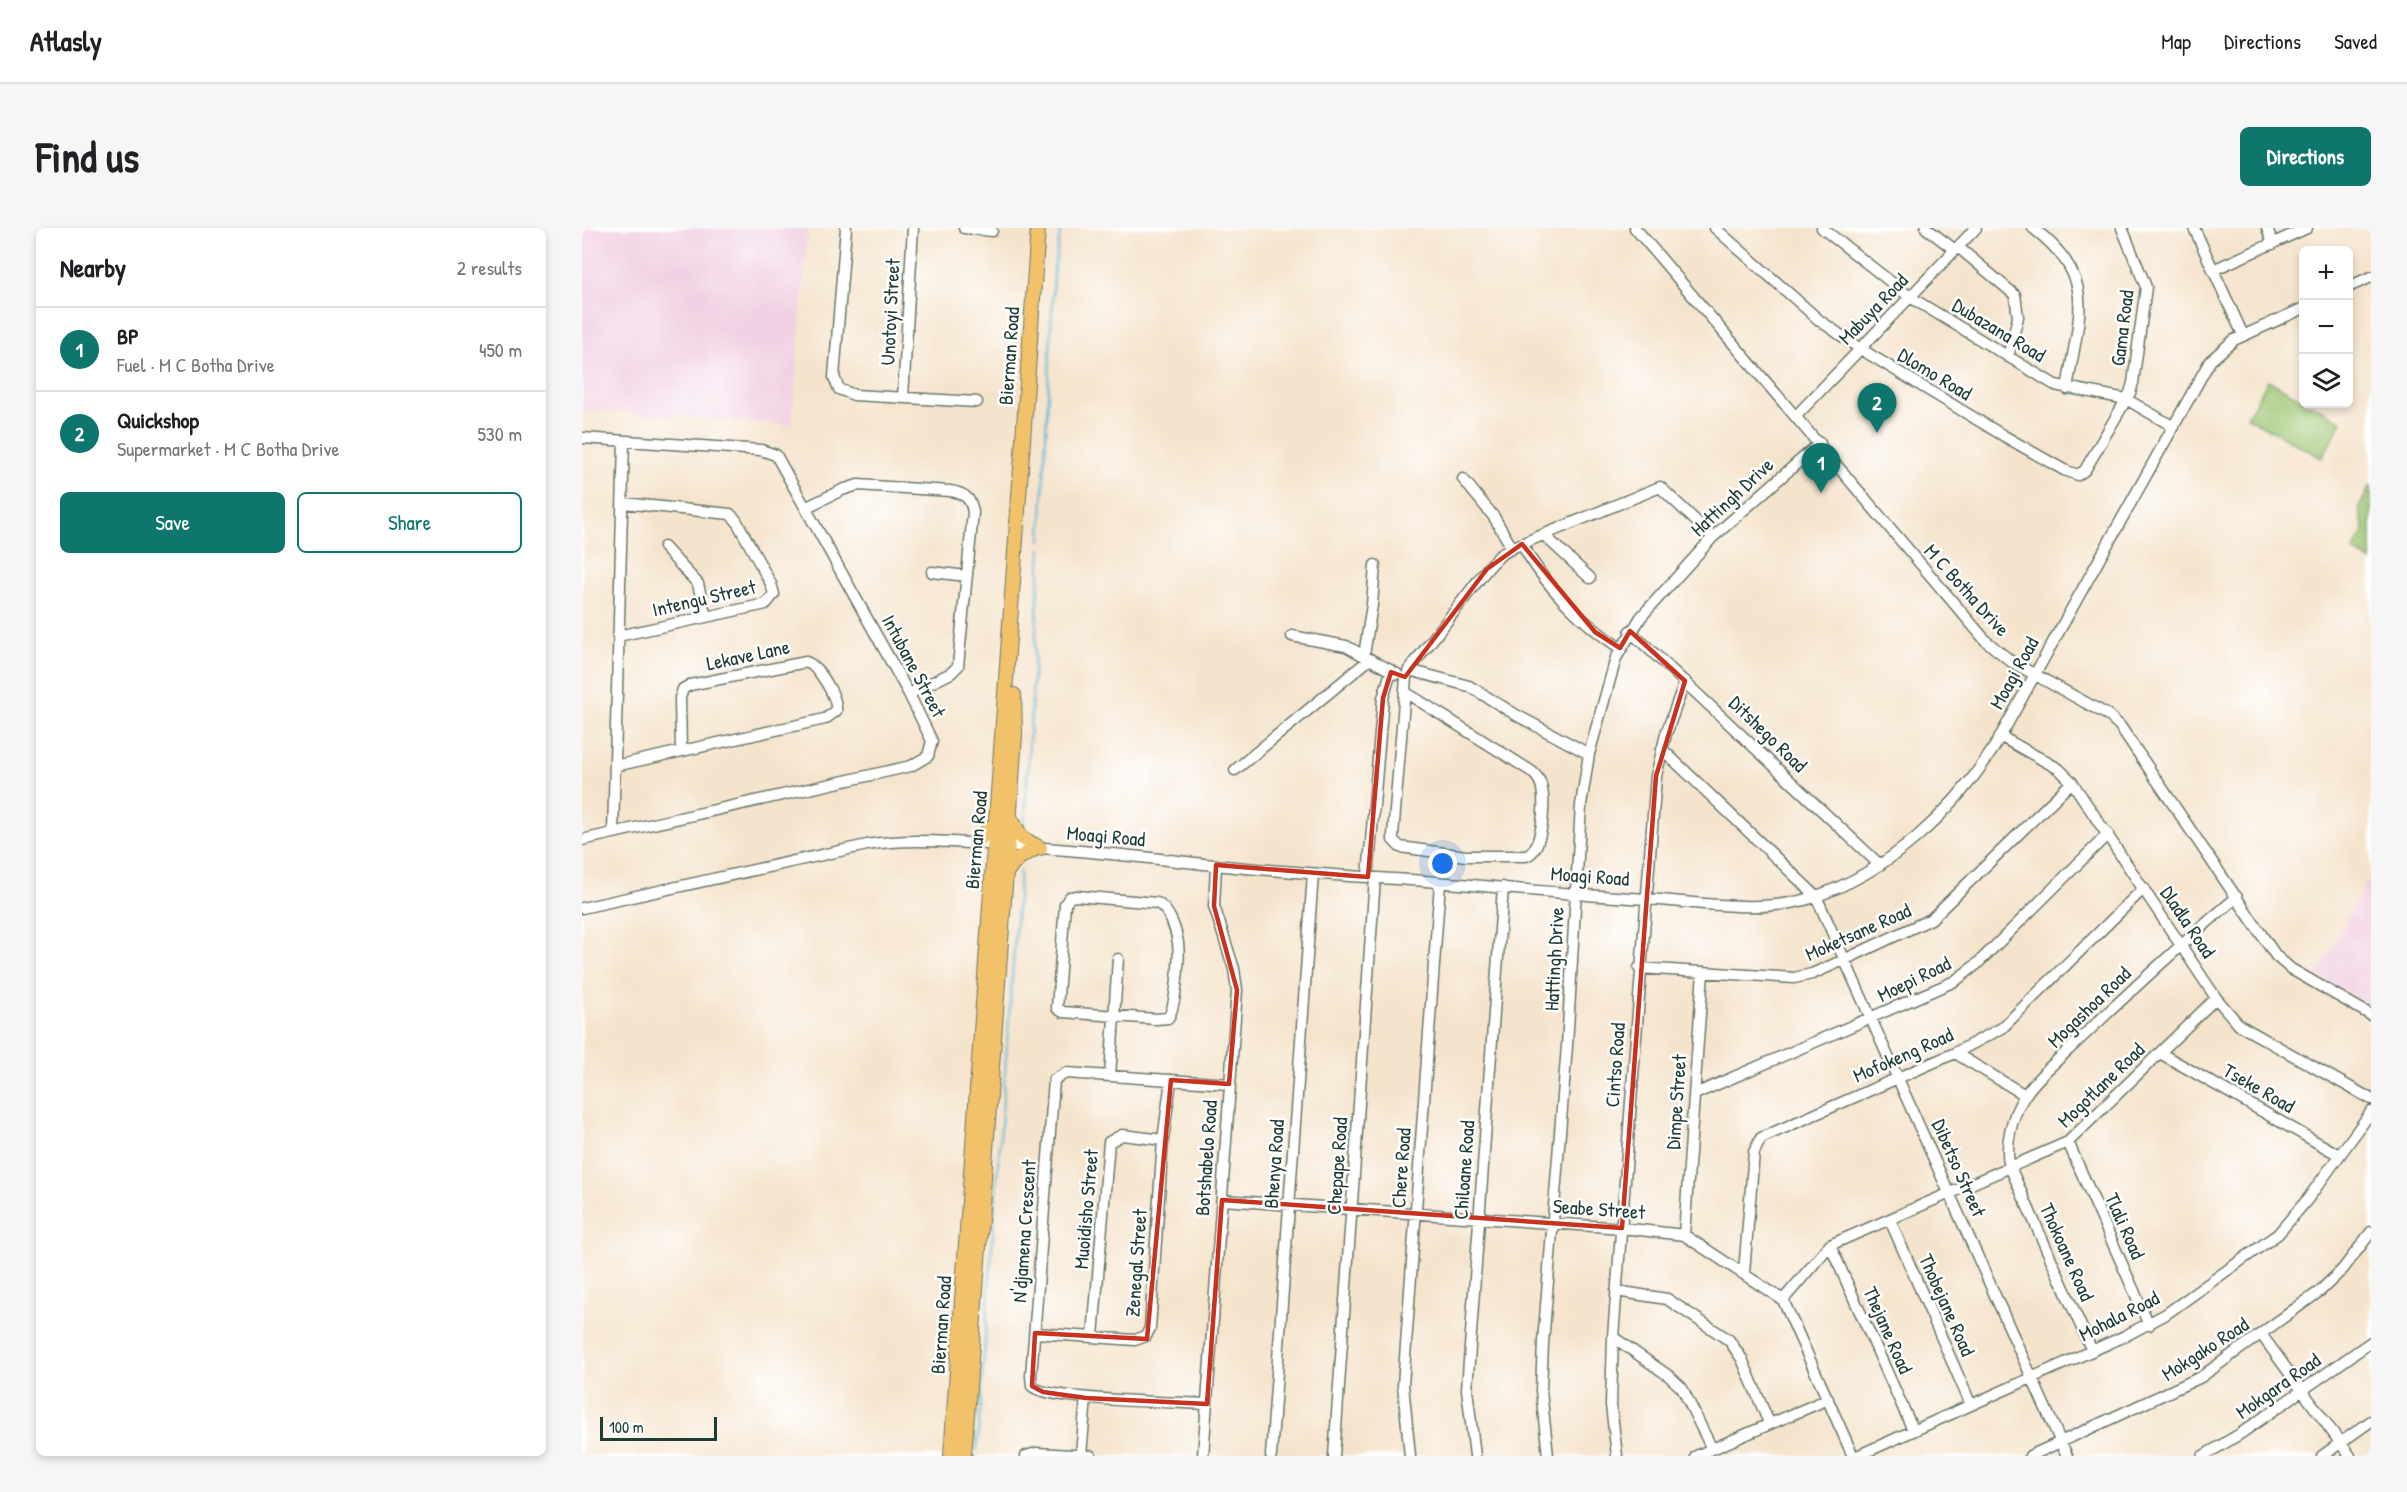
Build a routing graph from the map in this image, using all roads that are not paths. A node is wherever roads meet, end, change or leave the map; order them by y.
1 (846, 228) edge
2 (913, 228) edge
3 (964, 228) edge
4 (1040, 228) edge
5 (1635, 228) edge
6 (1714, 228) edge
7 (1822, 228) edge
8 (1926, 228) edge
9 (1976, 228) edge
10 (2032, 228) edge
11 (2122, 228) edge
12 (2194, 228) edge
13 (2266, 228) edge
14 (2307, 228) edge
15 (992, 231) dead end
16 (2273, 244) junction
17 (1956, 249) junction
18 (2213, 270) junction
19 (2371, 277) edge
20 (2353, 285) edge
21 (1910, 297) junction
22 (2299, 310) edge
23 (2243, 335) junction
24 (1859, 348) junction
25 (2008, 357) junction
26 (2067, 389) junction
27 (903, 397) junction
28 (2126, 399) junction
29 (977, 402) dead end
30 (1796, 416) junction
31 (2174, 427) junction
32 (582, 438) edge
33 (624, 441) junction
34 (1820, 443) junction
35 (1463, 479) dead end
36 (622, 503) junction
37 (807, 507) junction
38 (1545, 536) junction
39 (1713, 537) junction
40 (1517, 546) junction
41 (664, 547) dead end
42 (1375, 565) dead end
43 (932, 572) dead end
44 (967, 576) junction
45 (1590, 578) dead end
46 (706, 617) junction
47 (1630, 631) junction
48 (618, 636) junction
49 (1292, 636) dead end
50 (1620, 648) junction
51 (1367, 657) junction
52 (1391, 672) junction
53 (1408, 674) junction
54 (2033, 674) junction
55 (1685, 681) junction
56 (1405, 692) junction
57 (909, 694) junction
58 (2000, 736) junction
59 (1662, 749) junction
60 (681, 751) junction
61 (1589, 754) junction
62 (615, 766) junction
63 (1235, 770) dead end
64 (2072, 782) junction
65 (1004, 818) junction
66 (613, 833) junction
67 (2108, 834) junction
68 (582, 840) edge
69 (975, 843) junction
70 (1001, 845) junction
71 (1038, 848) junction
72 (1216, 865) junction
73 (1880, 866) junction
74 (1006, 872) junction
75 (1313, 874) junction
76 (1371, 878) junction
77 (1440, 883) junction
78 (1503, 887) junction
79 (2144, 888) junction
80 (1576, 894) junction
81 (1816, 896) junction
82 (2237, 897) junction
83 (1644, 898) junction
84 (582, 908) edge
85 (2181, 943) junction
86 (1118, 959) dead end
87 (1846, 960) junction
88 (1640, 968) junction
89 (1703, 972) junction
90 (2216, 998) junction
91 (2371, 1015) edge
92 (1114, 1016) junction
93 (1873, 1019) junction
94 (1955, 1053) junction
95 (2160, 1053) junction
96 (1110, 1076) junction
97 (1898, 1078) junction
98 (1171, 1080) junction
99 (1229, 1084) junction
100 (1695, 1094) junction
101 (2025, 1095) junction
102 (2371, 1099) edge
103 (2371, 1112) edge
104 (1163, 1140) junction
105 (2068, 1142) junction
106 (2339, 1155) junction
107 (2010, 1167) junction
108 (1951, 1194) junction
109 (1222, 1200) junction
110 (1289, 1204) junction
111 (1352, 1209) junction
112 (1416, 1214) junction
113 (1478, 1218) junction
114 (1890, 1220) junction
115 (1553, 1224) junction
116 (1622, 1228) junction
117 (2371, 1232) edge
118 (1684, 1234) junction
119 (1830, 1245) junction
120 (1744, 1272) junction
121 (1616, 1291) junction
122 (1783, 1300) junction
123 (2149, 1325) junction
124 (1035, 1333) junction
125 (2261, 1334) junction
126 (1093, 1336) junction
127 (1612, 1336) junction
128 (2371, 1342) edge
129 (2092, 1351) junction
130 (2030, 1378) junction
131 (2303, 1391) junction
132 (1086, 1398) junction
133 (1828, 1399) junction
134 (1207, 1404) junction
135 (1971, 1405) junction
136 (2371, 1421) edge
137 (1769, 1423) junction
138 (1913, 1430) junction
139 (2061, 1442) junction
140 (2341, 1442) junction
141 (1712, 1449) junction
142 (1081, 1455) edge
143 (951, 1456) edge
144 (964, 1456) edge
145 (1026, 1456) edge
146 (1091, 1456) edge
147 (1203, 1456) edge
148 (1271, 1456) edge
149 (1334, 1456) edge
150 (1410, 1456) edge
151 (1475, 1456) edge
152 (1548, 1456) edge
153 (1617, 1456) edge
154 (1696, 1456) edge
155 (1855, 1456) edge
156 (2030, 1456) edge
157 (2067, 1456) edge
158 (2203, 1456) edge
159 (2322, 1456) edge
160 (2350, 1456) edge

1 - 27 street
2 - 27 street, Unotoyi Street
3 - 15 street
4 - 65 main road, Bierman Road
5 - 30 street, M C Botha Drive
6 - 24 street, Dlomo Road
7 - 21 street, Dubazana Road
8 - 17 street
9 - 17 street, Mabuya Road
10 - 26 street
11 - 28 street, Gama Road
12 - 18 street
13 - 16 street
14 - 16 street
16 - 18 street
17 - 21 street, Mabuya Road
17 - 25 street
18 - 23 street
19 - 20 street
21 - 24 street, Mabuya Road
21 - 25 street, Dubazana Road
22 - 23 street, Moagi Road
23 - 31 street, Moagi Road
24 - 28 street, Dlomo Road
24 - 30 street, Mabuya Road
25 - 26 street, Dubazana Road
26 - 28 street, Dubazana Road
27 - 29 street
28 - 31 street, Dubazana Road
30 - 34 street, M C Botha Drive
31 - 54 street, Moagi Road
32 - 33 street, Intubane Street
33 - 36 street
33 - 37 street, Intubane Street
34 - 39 street, Hattingh Drive
34 - 54 street, M C Botha Drive
35 - 40 street
36 - 46 street, Intengu Street
36 - 48 street
37 - 44 street
37 - 57 street, Intubane Street
38 - 39 street
38 - 40 street
38 - 45 street
39 - 47 street, Hattingh Drive
40 - 50 street
40 - 53 street
41 - 46 street
42 - 51 street
43 - 44 street
44 - 57 street
46 - 48 street, Intengu Street
47 - 50 street, Hattingh Drive
47 - 55 street, Ditshego Road
48 - 62 street
49 - 51 street
50 - 61 street, Hattingh Drive
51 - 52 street
51 - 63 street
52 - 53 street
52 - 76 street, Chepape Road
53 - 56 street
53 - 61 street
54 - 58 street, Moagi Road
54 - 82 street, M C Botha Drive
55 - 59 street, Cintso Road
55 - 73 street, Ditshego Road
56 - 56 street
57 - 66 street, Intubane Street
58 - 64 street, Dladla Road
58 - 73 street, Moagi Road
59 - 81 street
59 - 83 street, Cintso Road
60 - 60 street, Lekave Lane
60 - 62 street, Lekave Lane
61 - 80 street, Hattingh Drive
62 - 66 street
64 - 67 street, Dladla Road
64 - 87 street, Moketsane Road
65 - 69 main road
65 - 70 main road, Bierman Road
65 - 71 main road
66 - 68 street, Intubane Street
67 - 79 street, Dladla Road
67 - 93 street, Moepi Road
69 - 70 street, Moagi Road
69 - 84 street, Moagi Road
70 - 71 street, Moagi Road
70 - 74 main road, Bierman Road
70 - 143 main road, Bierman Road
71 - 72 street, Moagi Road
71 - 74 main road
72 - 75 street, Moagi Road
72 - 99 street, Botshabelo Road
73 - 81 street, Moagi Road
74 - 144 main road, Bierman Road
75 - 76 street, Moagi Road
75 - 110 street, Bhenya Road
76 - 77 street, Moagi Road
76 - 111 street, Chepape Road
77 - 78 street, Moagi Road
77 - 112 street, Chere Road
78 - 80 street, Moagi Road
78 - 113 street, Chiloane Road
79 - 85 street, Dladla Road
79 - 94 street, Mofokeng Road
80 - 83 street, Moagi Road
80 - 115 street, Hattingh Drive
81 - 83 street, Moagi Road
81 - 87 street, Dibetso Street
82 - 85 street, Mogashoa Road
82 - 91 street, M C Botha Drive
83 - 88 street, Cintso Road
85 - 90 street, Dladla Road
85 - 101 street, Mogashoa Road
86 - 92 street
87 - 89 street, Moketsane Road
87 - 93 street, Dibetso Street
88 - 89 street, Moketsane Road
88 - 116 street, Cintso Road
89 - 100 street, Dimpe Street
90 - 95 street, Mogotlane Road
90 - 102 street, Dladla Road
92 - 92 street
92 - 96 street
93 - 97 street, Dibetso Street
93 - 100 street, Moepi Road
94 - 97 street, Mofokeng Road
94 - 101 street
95 - 105 street, Mogotlane Road
95 - 106 street, Tseke Road
96 - 98 street, N'djamena Crescent
96 - 124 street, N'djamena Crescent
97 - 108 street, Dibetso Street
97 - 120 street, Mofokeng Road
98 - 99 street, N'djamena Crescent
98 - 104 street, Zenegal Street
99 - 109 street, Botshabelo Road
100 - 118 street, Dimpe Street
101 - 107 street, Mogashoa Road
103 - 106 street, Mohala Road
104 - 126 street, Muoidisho Street
104 - 126 street, Zenegal Street
105 - 107 street, Mogotlane Road
105 - 123 street, Tlali Road
106 - 123 street, Mohala Road
107 - 108 street, Mogotlane Road
107 - 129 street, Thokoane Road
108 - 114 street, Mogotlane Road
108 - 130 street, Dibetso Street
109 - 110 street, Seabe Street
109 - 134 street, Botshabelo Road
110 - 111 street, Seabe Street
110 - 148 street, Bhenya Road
111 - 112 street, Seabe Street
111 - 149 street, Chepape Road
112 - 113 street, Seabe Street
112 - 150 street, Chere Road
113 - 115 street, Seabe Street
113 - 151 street, Chiloane Road
114 - 119 street, Mogotlane Road
114 - 135 street, Thobejane Road
115 - 116 street, Seabe Street
115 - 152 street, Hattingh Drive
116 - 118 street, Seabe Street
116 - 121 street, Cintso Road
117 - 125 street, Mokgako Road
118 - 120 street, Seabe Street
119 - 122 street, Mogotlane Road
119 - 138 street, Thejane Road
120 - 122 street, Seabe Street
121 - 127 street, Cintso Road
121 - 137 street
122 - 133 street, Seabe Street
123 - 129 street, Mohala Road
124 - 126 street, Zenegal Street
124 - 132 street, N'djamena Crescent
125 - 131 street
125 - 139 street, Mokgako Road
127 - 141 street
127 - 153 street, Cintso Road
128 - 131 street, Mokgara Road
129 - 130 street, Mohala Road
130 - 135 street, Mohala Road
130 - 139 street, Dibetso Street
131 - 140 street
131 - 158 street, Mokgara Road
132 - 134 street, N'djamena Crescent
132 - 142 street
133 - 137 street
133 - 155 street, Seabe Street
134 - 147 street, Botshabelo Road
135 - 138 street, Mohala Road
136 - 140 street
137 - 141 street
138 - 155 street, Mohala Road
139 - 156 street, Mokgako Road
139 - 157 street, Dibetso Street
140 - 159 street
140 - 160 street
141 - 154 street
142 - 145 street
142 - 146 street

